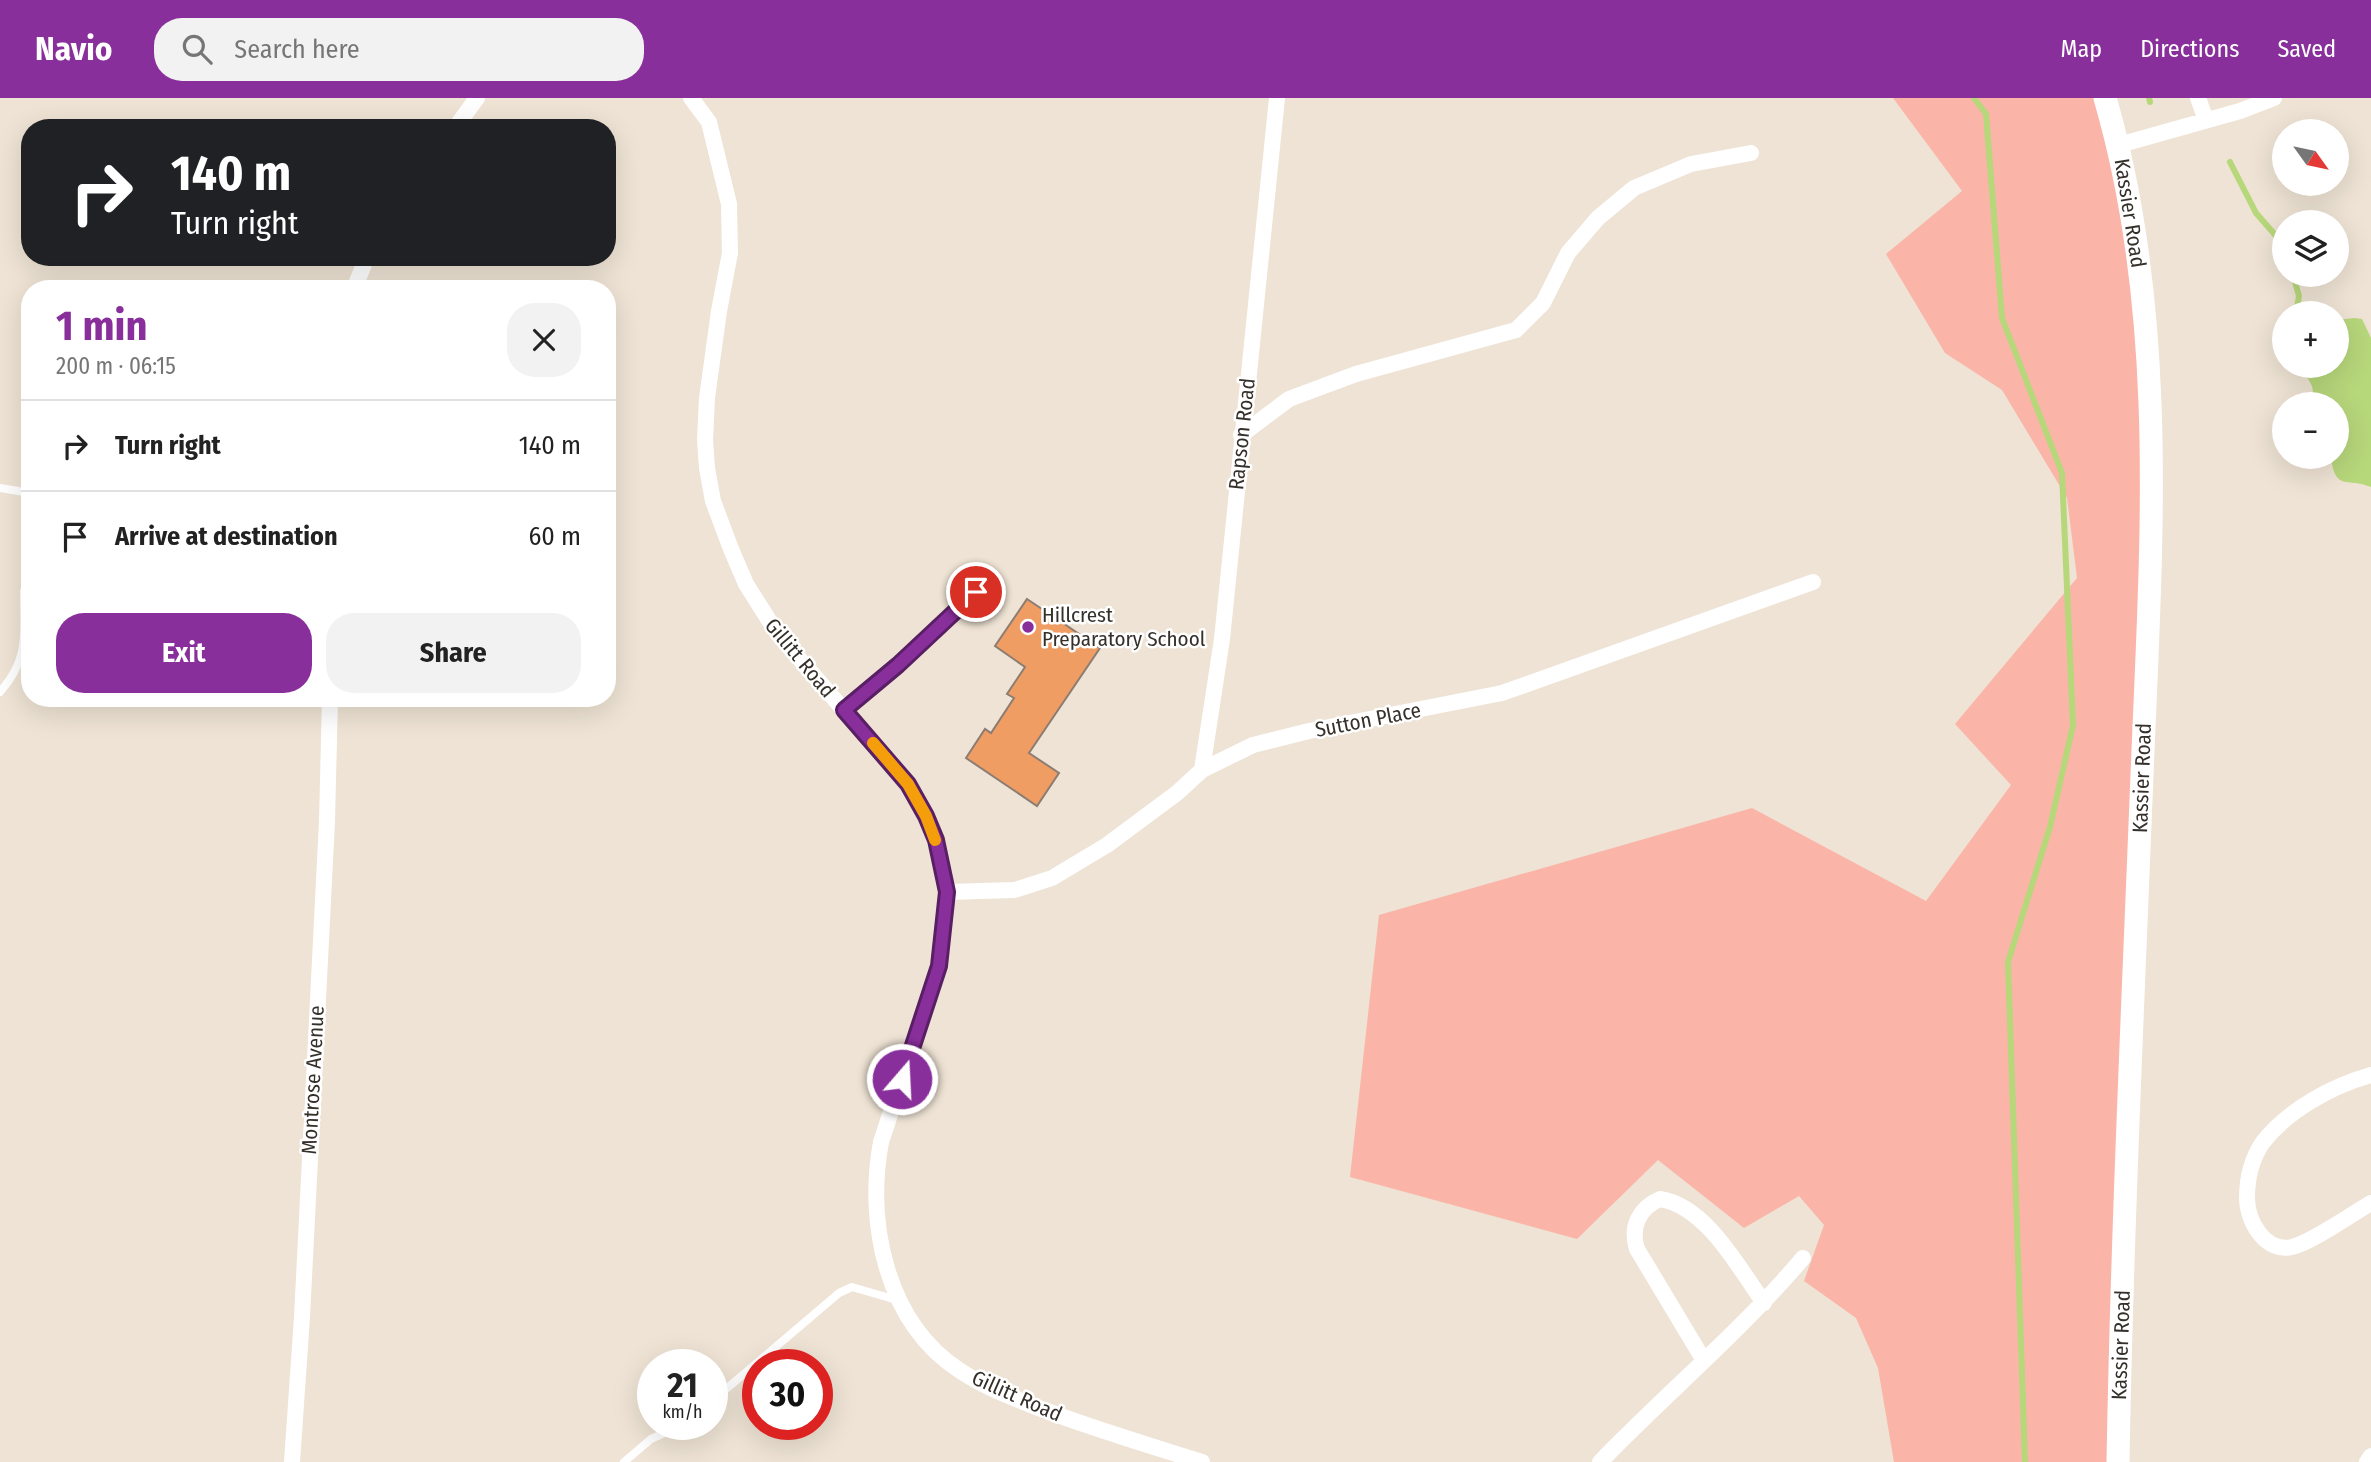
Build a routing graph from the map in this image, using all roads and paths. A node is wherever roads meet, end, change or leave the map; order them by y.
1 (477, 98) edge
2 (691, 98) edge
3 (1277, 98) edge
4 (2105, 98) edge
5 (2198, 98) edge
6 (2274, 98) edge
7 (462, 119) edge
8 (2206, 120) junction
9 (2119, 145) junction
10 (1751, 153) dead end
11 (1241, 435) junction
12 (0, 488) edge
13 (21, 492) edge
14 (1813, 582) dead end
15 (976, 592) dead end
16 (21, 660) edge
17 (0, 692) edge
18 (330, 707) edge
19 (844, 710) junction
20 (1202, 770) junction
21 (947, 892) junction
22 (2371, 1075) edge
23 (2371, 1203) edge
24 (1803, 1258) dead end
25 (900, 1301) junction
26 (1764, 1303) junction
27 (1703, 1359) junction
28 (728, 1387) edge
29 (650, 1440) edge
30 (2371, 1456) edge
31 (292, 1462) edge
32 (624, 1462) edge
33 (1202, 1462) edge
34 (1600, 1462) edge
35 (2118, 1462) edge
36 (2367, 1462) edge

1 - 7 street
2 - 19 street, Gillitt Road
3 - 11 street, Rapson Road
4 - 9 main road, Kassier Road
5 - 8 street
6 - 8 street
8 - 9 street
9 - 35 main road, Kassier Road
10 - 11 street
11 - 20 street, Rapson Road
12 - 13 lane
14 - 20 street, Sutton Place
15 - 19 lane
16 - 17 lane
18 - 31 street, Montrose Avenue
19 - 21 street, Gillitt Road
20 - 21 street, Sutton Place
21 - 25 street, Gillitt Road
22 - 23 street
24 - 26 street
25 - 28 lane
25 - 33 street, Gillitt Road
26 - 27 street
26 - 27 street
27 - 34 street
29 - 32 lane
30 - 36 street

